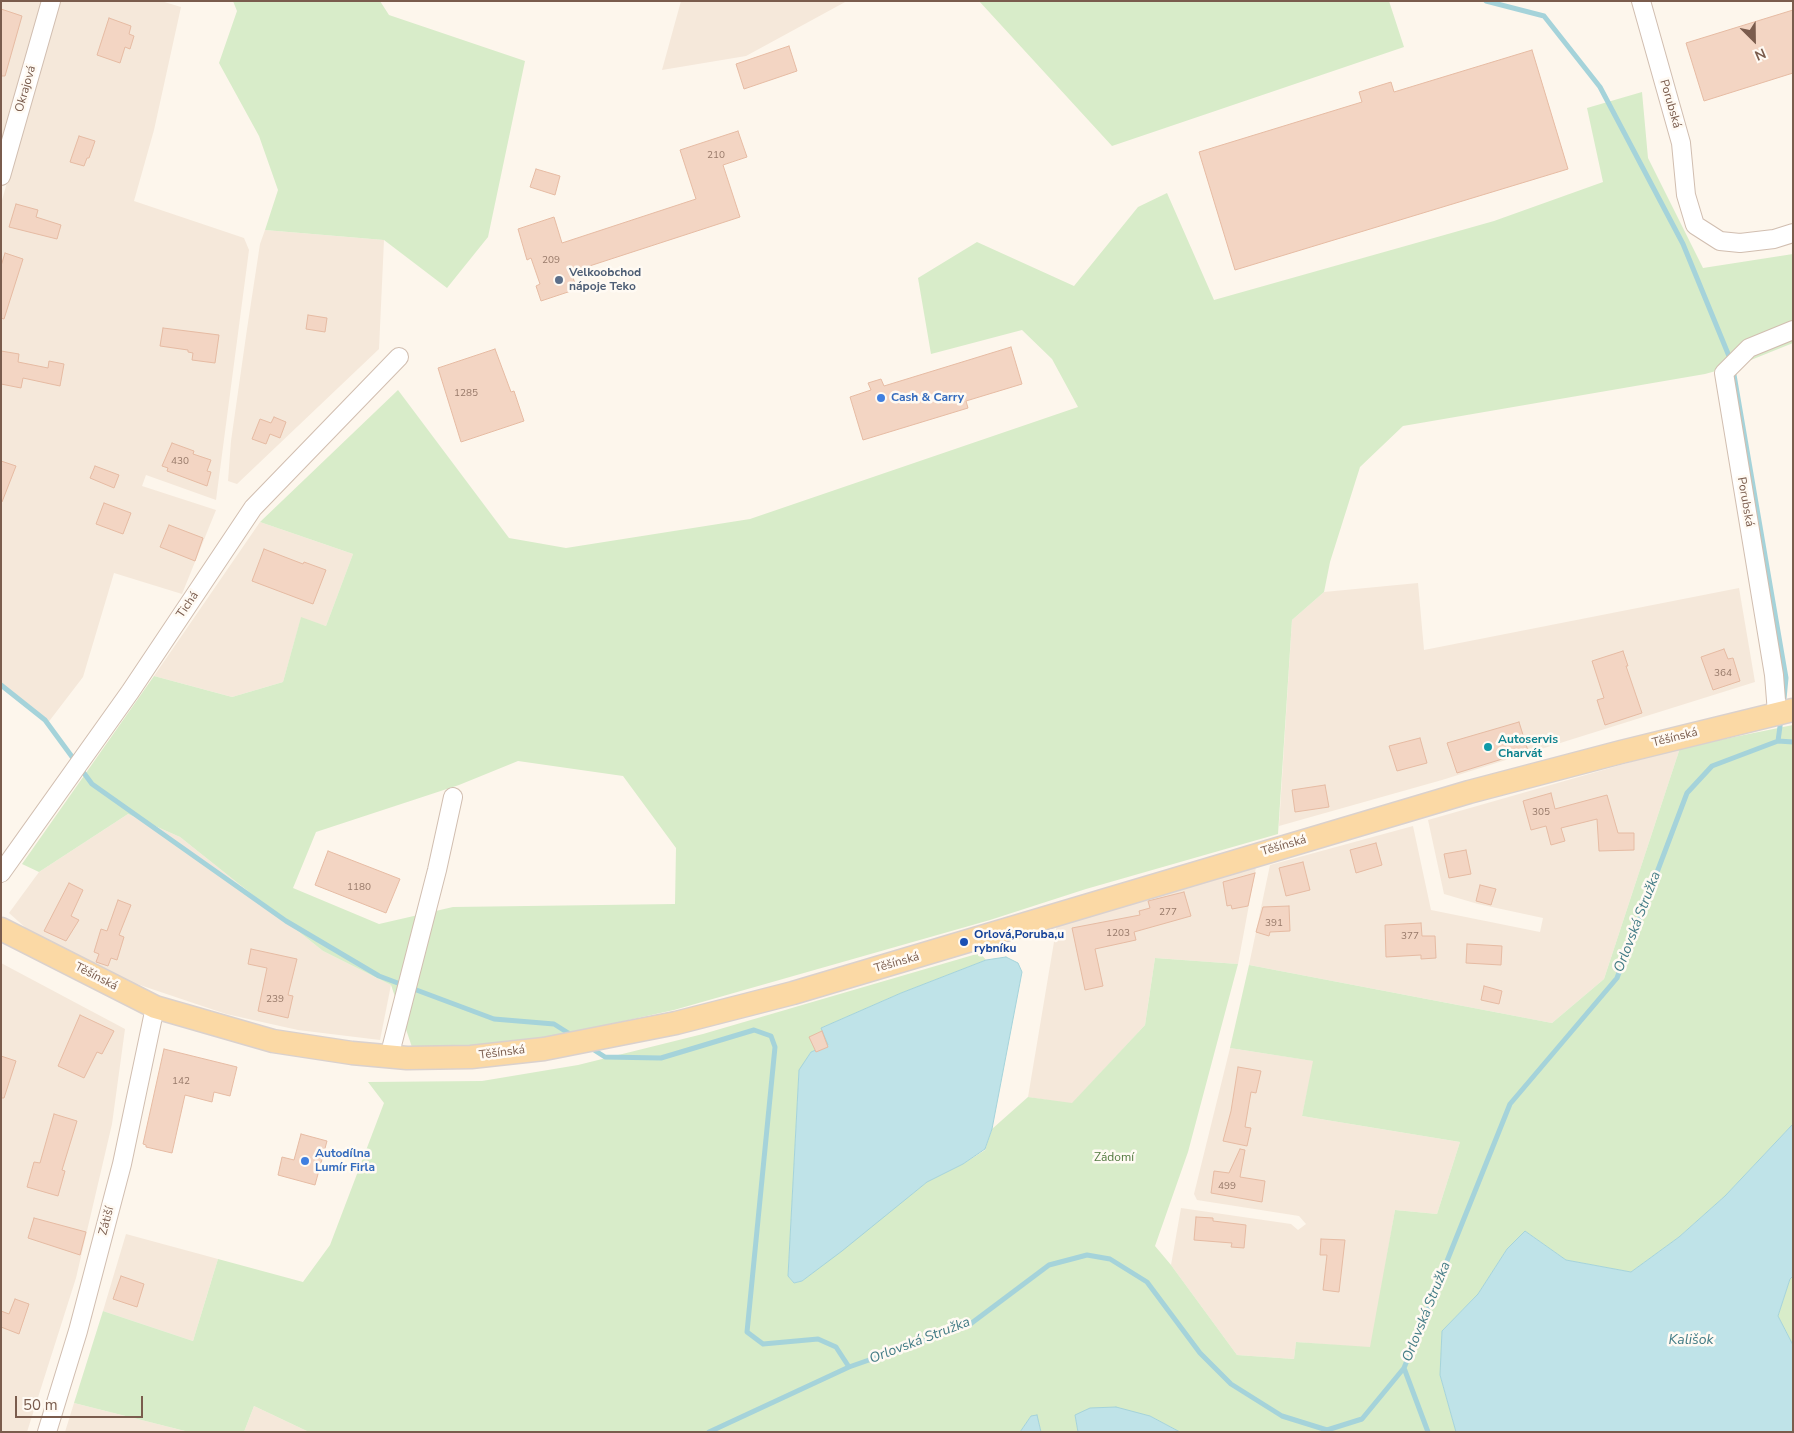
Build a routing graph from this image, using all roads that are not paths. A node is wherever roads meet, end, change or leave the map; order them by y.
1 (51, 1) edge
2 (1641, 1) edge
3 (1, 176) edge
4 (1793, 233) edge
5 (1793, 330) edge
6 (399, 357) dead end
7 (1785, 712) edge
8 (453, 797) dead end
9 (1, 873) edge
10 (1, 929) edge
11 (155, 1007) junction
12 (389, 1057) junction
13 (47, 1432) edge

1 - 3 street, Okrajová
2 - 4 street, Porubská
5 - 7 street, Porubská
6 - 9 street, Tichá
7 - 12 main road, Těšínská
8 - 12 street
10 - 11 main road, Těšínská
11 - 12 main road, Těšínská
11 - 13 street, Zátiší

